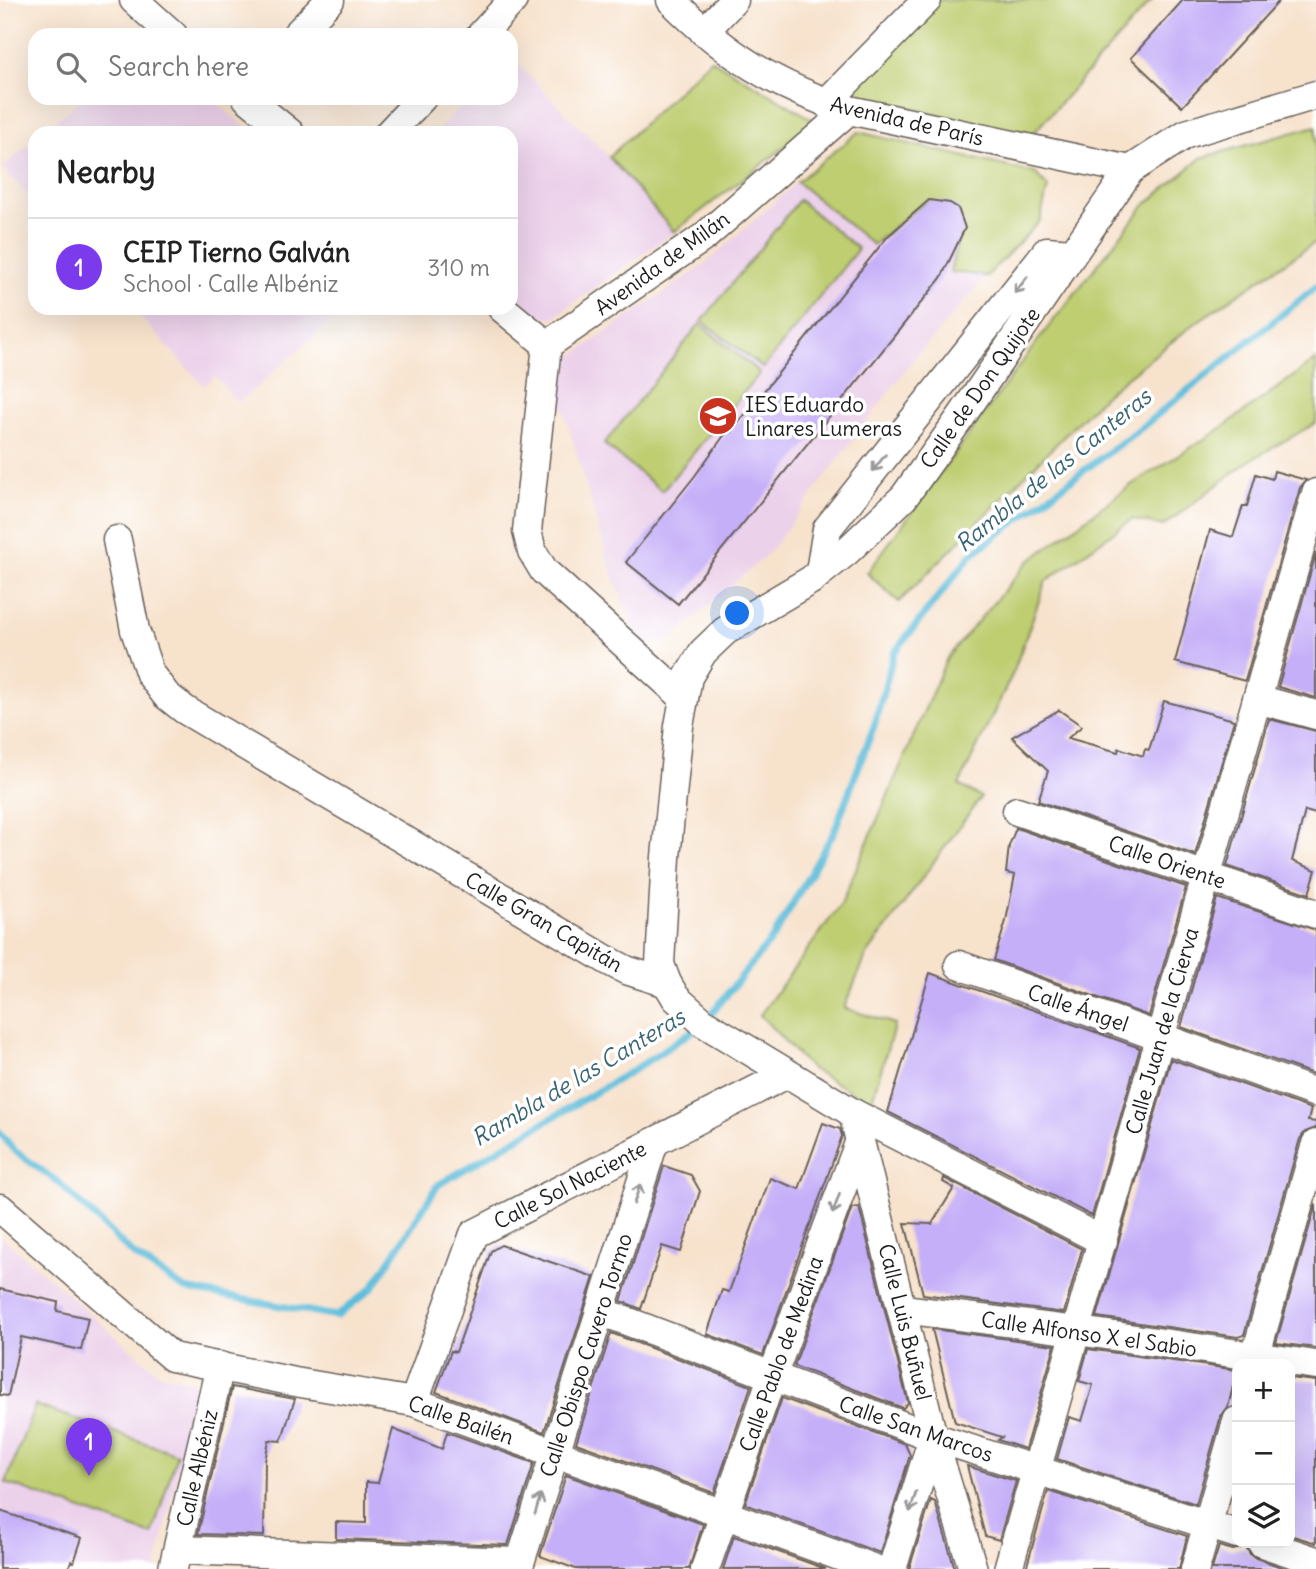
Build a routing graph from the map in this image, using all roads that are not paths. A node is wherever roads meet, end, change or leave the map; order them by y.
1 (134, 0) edge
2 (330, 0) edge
3 (513, 0) edge
4 (671, 0) edge
5 (734, 0) edge
6 (927, 0) edge
7 (165, 28) edge
8 (303, 28) edge
9 (487, 28) edge
10 (704, 32) junction
11 (1316, 94) edge
12 (256, 105) edge
13 (415, 105) edge
14 (837, 106) junction
15 (281, 126) edge
16 (396, 126) edge
17 (1130, 170) junction
18 (1072, 253) junction
19 (511, 315) edge
20 (547, 345) junction
21 (1316, 493) edge
22 (117, 540) dead end
23 (820, 572) junction
24 (684, 698) junction
25 (1257, 699) junction
26 (1316, 715) edge
27 (1017, 811) dead end
28 (1207, 876) junction
29 (1316, 914) edge
30 (959, 965) dead end
31 (667, 983) junction
32 (1160, 1037) junction
33 (787, 1074) junction
34 (1316, 1093) edge
35 (856, 1126) junction
36 (654, 1142) junction
37 (1316, 1144) edge
38 (0, 1209) edge
39 (1102, 1241) junction
40 (903, 1309) junction
41 (600, 1311) junction
42 (1077, 1331) junction
43 (1242, 1359) edge
44 (1255, 1359) edge
45 (1295, 1364) edge
46 (1316, 1365) edge
47 (220, 1366) junction
48 (772, 1377) junction
49 (414, 1402) junction
50 (1237, 1422) edge
51 (933, 1437) junction
52 (555, 1453) junction
53 (1036, 1469) junction
54 (724, 1514) junction
55 (1208, 1525) junction
56 (1232, 1532) edge
57 (1277, 1548) edge
58 (175, 1560) edge
59 (1316, 1561) edge
60 (519, 1565) edge
61 (705, 1569) edge
62 (875, 1569) edge
63 (892, 1569) edge
64 (973, 1569) edge
65 (1008, 1569) edge
66 (1195, 1569) edge

1 - 7 street
2 - 8 street
3 - 9 street
4 - 10 street, Avenida de París
5 - 10 street
6 - 14 street, Avenida de Milán
10 - 14 street, Avenida de París
11 - 17 street, Calle de Don Quijote
12 - 15 street
13 - 16 street
14 - 17 street, Avenida de París
14 - 20 street, Avenida de Milán
17 - 18 street, Calle de Don Quijote
18 - 23 street, Calle de Don Quijote
18 -> 23 street
19 - 20 street
20 - 24 street
21 - 25 street, Calle Juan de la Cierva
22 - 31 street, Calle Gran Capitán
23 - 24 street, Calle de Don Quijote
24 - 31 street, Calle de Don Quijote
25 - 26 street
25 - 28 street, Calle Juan de la Cierva
27 - 28 street, Calle Oriente
28 - 29 street, Calle Oriente
28 - 32 street, Calle Juan de la Cierva
30 - 32 street, Calle Ángel
31 - 33 street
32 - 34 street, Calle Ángel
32 - 39 street, Calle Juan de la Cierva
33 - 35 street
33 - 36 street, Calle Sol Naciente
35 - 39 street
35 - 40 street, Calle Luis Buñuel
35 -> 48 street, Calle Pablo de Medina
41 -> 36 street, Calle Obispo Cavero Tormo
36 - 49 street, Calle Sol Naciente
37 - 44 street
38 - 47 street, Calle Bailén
39 - 42 street, Calle Juan de la Cierva
40 - 42 street, Calle Alfonso X el Sabio
40 - 51 street, Calle Luis Buñuel
41 - 48 street, Calle San Marcos
41 - 52 street, Calle Obispo Cavero Tormo
42 - 43 street, Calle Alfonso X el Sabio
42 - 53 street, Calle Juan de la Cierva
45 - 46 street, Calle Alfonso X el Sabio
47 - 49 street, Calle Bailén
47 - 58 street, Calle Albéniz
48 - 51 street, Calle San Marcos
48 - 54 street, Calle Pablo de Medina
49 - 52 street, Calle Bailén
50 - 55 street
51 - 53 street, Calle San Marcos
51 -> 63 street
51 - 64 street, Calle Luis Buñuel
52 - 54 street, Calle Bailén
60 -> 52 street, Calle Obispo Cavero Tormo
53 - 55 street, Calle San Marcos
53 - 65 street, Calle Juan de la Cierva
54 - 61 street, Calle Pablo de Medina
54 - 62 street, Calle Bailén
55 - 56 street, Calle San Marcos
55 - 66 street
57 - 59 street
58 - 60 street

